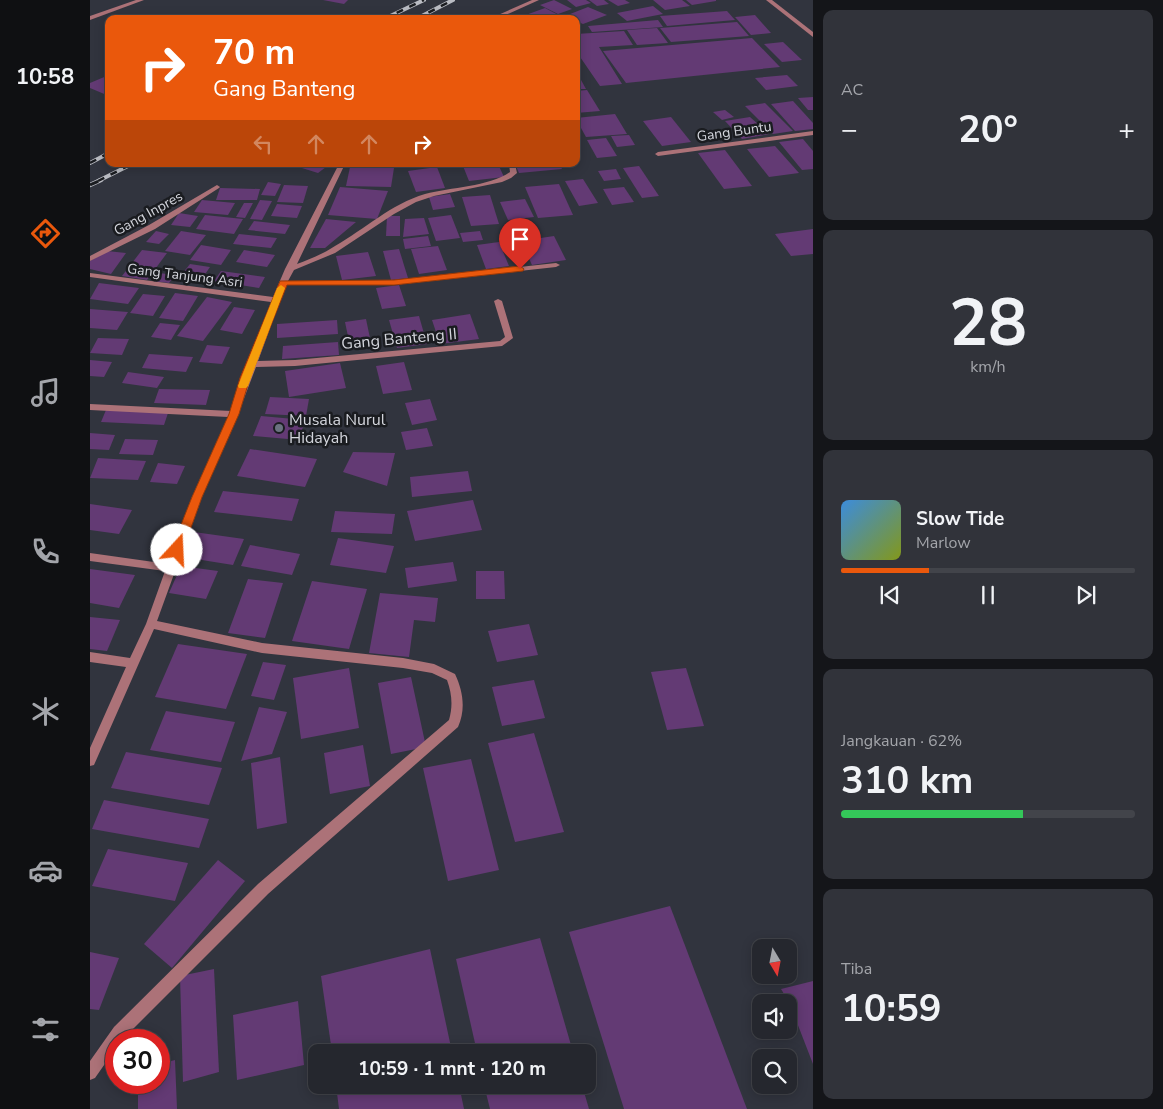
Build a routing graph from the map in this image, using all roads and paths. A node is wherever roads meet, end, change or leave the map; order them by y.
1 (141, 0) edge
2 (536, 0) edge
3 (769, 0) edge
4 (501, 15) edge
5 (90, 18) edge
6 (813, 35) edge
7 (813, 133) edge
8 (658, 154) dead end
9 (340, 167) edge
10 (513, 167) edge
11 (217, 187) dead end
12 (90, 259) edge
13 (556, 265) dead end
14 (289, 269) junction
15 (90, 276) edge
16 (284, 283) junction
17 (276, 300) junction
18 (498, 301) dead end
19 (251, 364) junction
20 (90, 407) edge
21 (234, 414) junction
22 (90, 557) edge
23 (170, 568) junction
24 (151, 624) junction
25 (90, 657) edge
26 (133, 663) junction
27 (93, 748) edge
28 (90, 761) edge
29 (90, 1073) edge

1 - 5 street
2 - 4 street
3 - 6 street
7 - 8 street, Gang Buntu
9 - 14 street
10 - 14 street
11 - 12 street, Gang Inpres
13 - 16 street
14 - 16 street
15 - 17 street, Gang Tanjung Asri
16 - 17 street
17 - 19 street
18 - 19 street, Gang Banteng II
19 - 21 street
20 - 21 street
21 - 23 street
22 - 23 street
23 - 24 street
24 - 26 street
24 - 29 street
25 - 26 street
26 - 27 street
27 - 28 street

